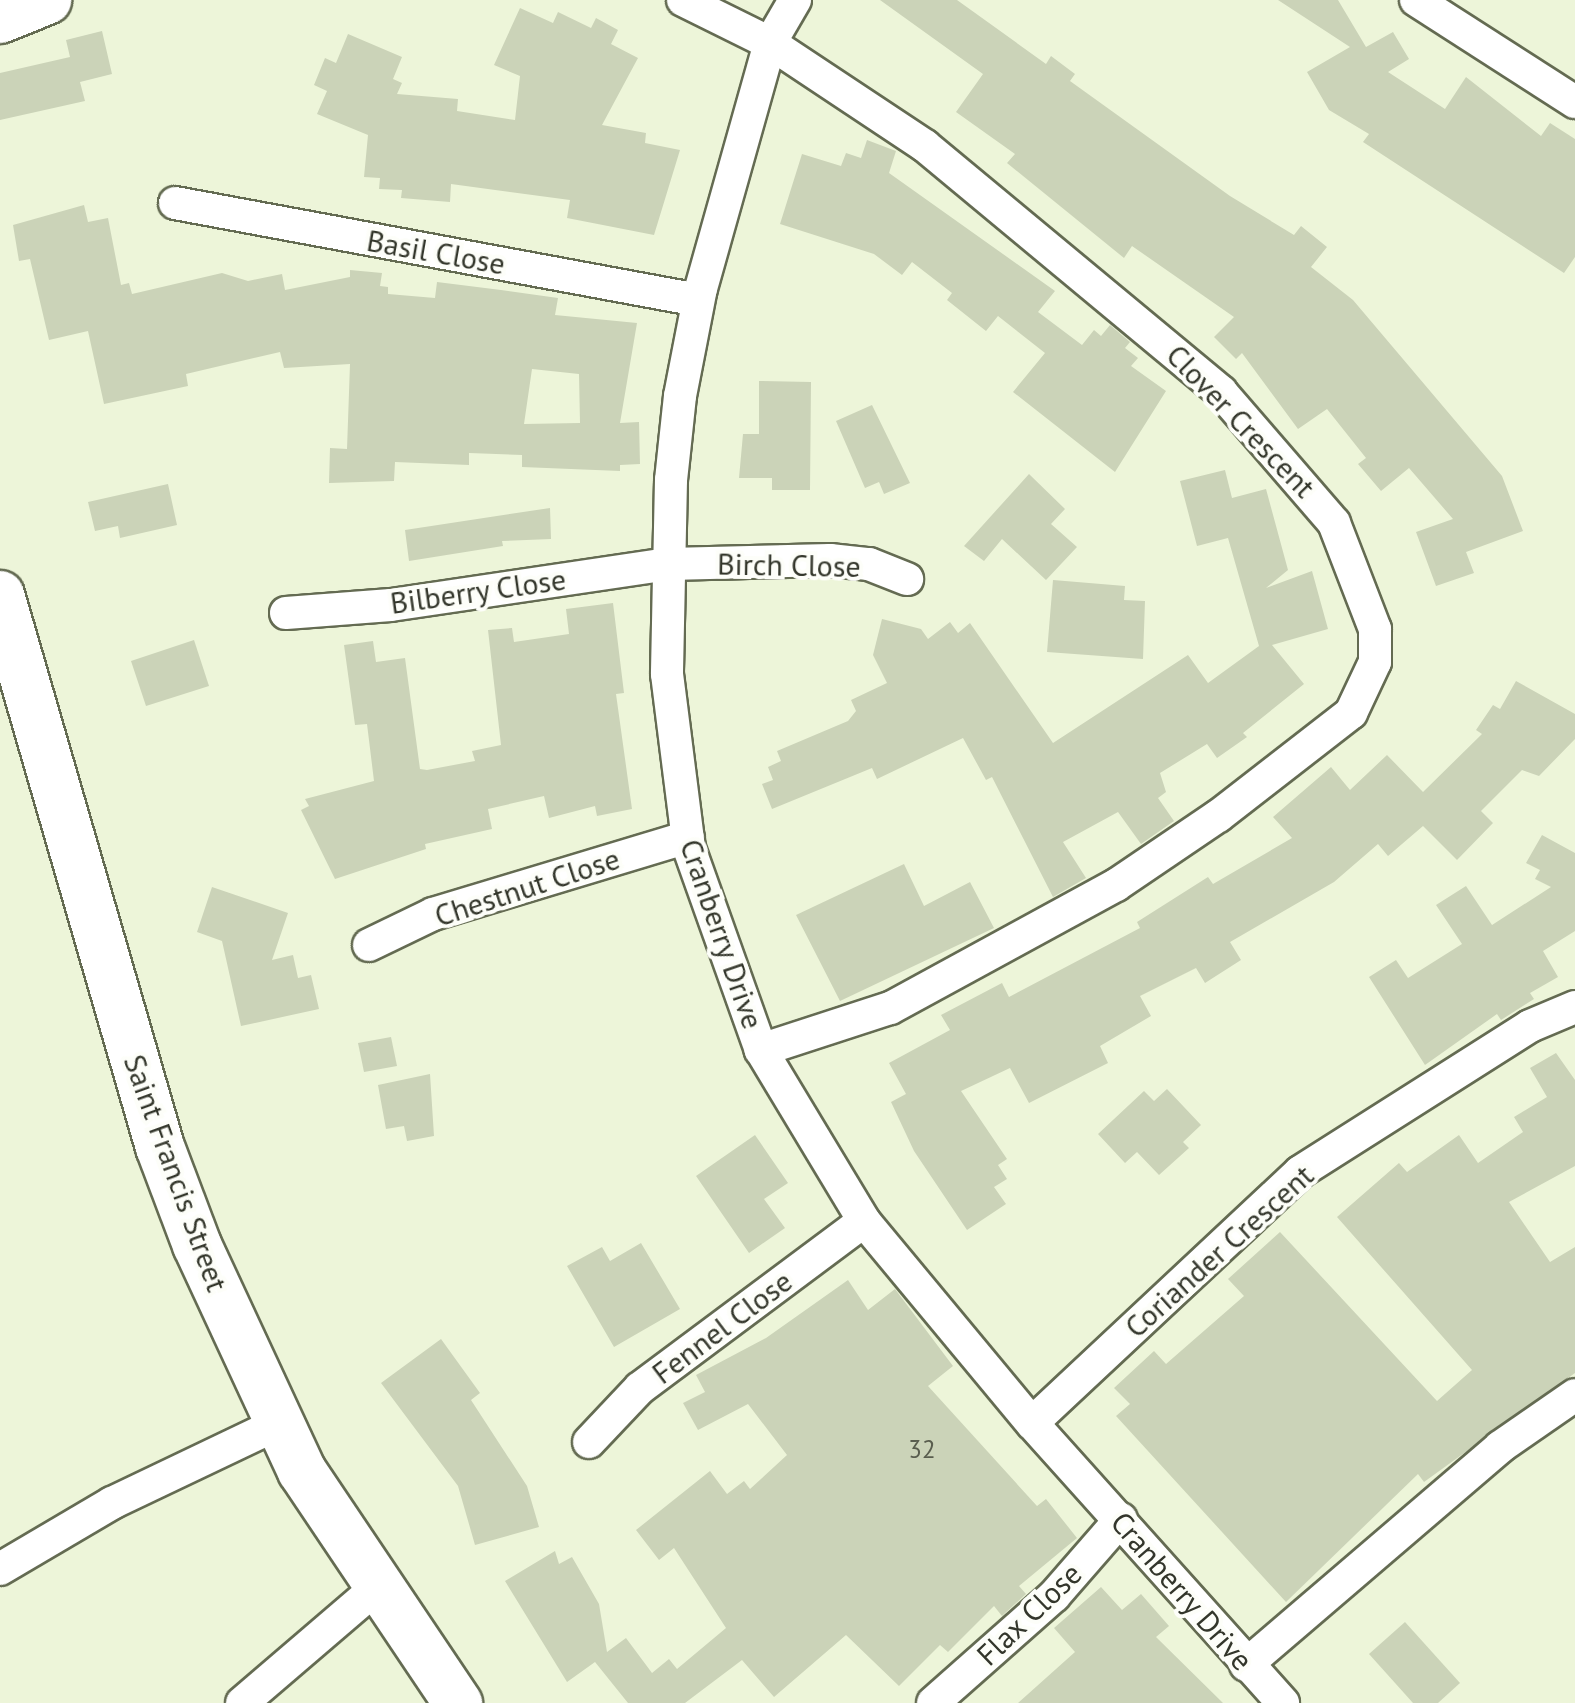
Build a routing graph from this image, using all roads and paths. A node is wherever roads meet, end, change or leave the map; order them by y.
1 (47, 0) edge
2 (683, 0) edge
3 (794, 0) edge
4 (1416, 0) edge
5 (0, 19) edge
6 (770, 43) junction
7 (1575, 102) edge
8 (174, 203) dead end
9 (698, 300) junction
10 (669, 564) junction
11 (908, 579) dead end
12 (0, 596) edge
13 (286, 613) dead end
14 (688, 837) junction
15 (369, 945) dead end
16 (1575, 1007) edge
17 (761, 1050) junction
18 (864, 1222) junction
19 (1575, 1396) edge
20 (280, 1423) junction
21 (1032, 1424) junction
22 (590, 1442) dead end
23 (1120, 1520) junction
24 (0, 1569) edge
25 (376, 1588) junction
26 (1246, 1666) junction
27 (242, 1703) edge
28 (458, 1703) edge
29 (933, 1703) edge
30 (1283, 1703) edge

1 - 5 street
2 - 6 street, Clover Crescent
3 - 6 street, Cranberry Drive
4 - 7 street
6 - 9 street, Cranberry Drive
6 - 17 street, Clover Crescent
8 - 9 street, Basil Close
9 - 10 street, Cranberry Drive
10 - 11 street, Birch Close
10 - 13 street, Bilberry Close
10 - 14 street, Cranberry Drive
12 - 20 street, Saint Francis Street
14 - 15 street, Chestnut Close
14 - 17 street, Cranberry Drive
16 - 21 street, Coriander Crescent
17 - 18 street, Cranberry Drive
18 - 21 street, Cranberry Drive
18 - 22 street, Fennel Close
19 - 26 street
20 - 24 street
20 - 25 street, Saint Francis Street
21 - 23 street, Cranberry Drive
23 - 26 street, Cranberry Drive
23 - 29 street, Flax Close
25 - 27 street
25 - 28 street, Saint Francis Street
26 - 30 street, Cranberry Drive

